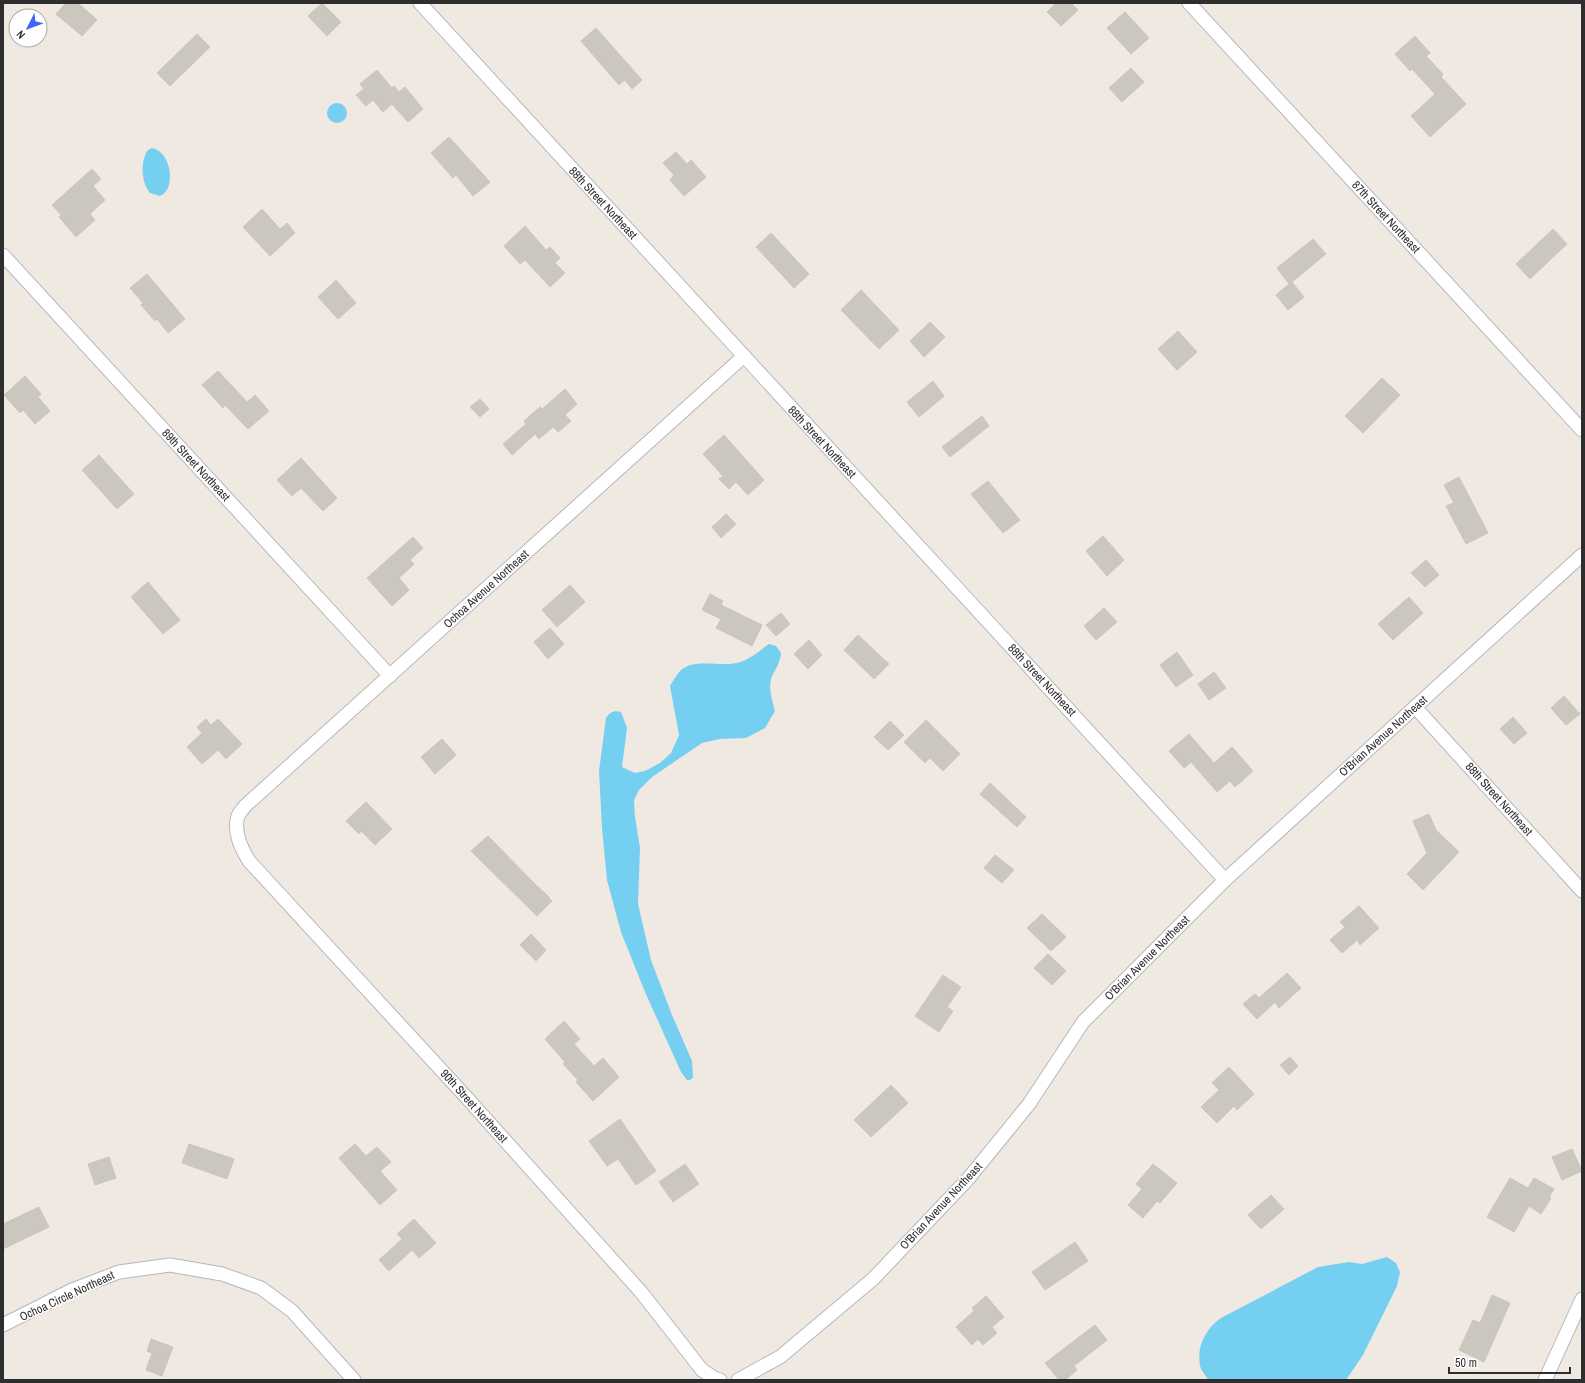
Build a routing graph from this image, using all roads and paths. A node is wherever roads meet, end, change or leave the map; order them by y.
1 (420, 3) edge
2 (1189, 3) edge
3 (3, 255) edge
4 (744, 356) junction
5 (1582, 430) edge
6 (1582, 555) edge
7 (390, 676) junction
8 (1415, 707) junction
9 (237, 827) joint
10 (1225, 880) junction
11 (1582, 891) edge
12 (1582, 1299) edge
13 (3, 1325) edge
14 (354, 1380) edge
15 (720, 1380) edge
16 (738, 1380) edge
17 (1545, 1380) edge

1 - 4 street, 88th Street Northeast
2 - 5 street, 87th Street Northeast
3 - 7 street, 89th Street Northeast
4 - 7 street, Ochoa Avenue Northeast
4 - 10 street, 88th Street Northeast
6 - 8 street, O'Brian Avenue Northeast
7 - 9 street, Ochoa Avenue Northeast
8 - 10 street, O'Brian Avenue Northeast
8 - 11 street, 88th Street Northeast
9 - 15 street, 90th Street Northeast
10 - 16 street, O'Brian Avenue Northeast
12 - 17 street
13 - 14 street, Ochoa Circle Northeast

